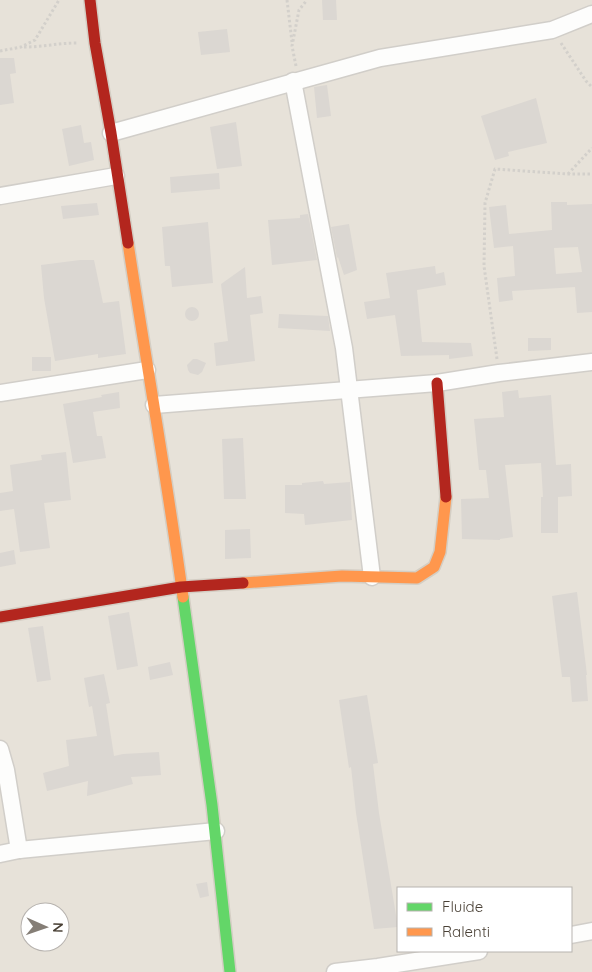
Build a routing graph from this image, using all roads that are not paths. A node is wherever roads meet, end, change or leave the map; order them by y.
1 (90, 0) edge
2 (592, 14) edge
3 (292, 81) junction
4 (111, 133) junction
5 (116, 176) junction
6 (0, 196) edge
7 (592, 362) edge
8 (147, 370) junction
9 (437, 383) junction
10 (348, 389) junction
11 (0, 393) edge
12 (154, 405) junction
13 (372, 577) junction
14 (181, 587) junction
15 (0, 617) edge
16 (0, 749) edge
17 (216, 831) junction
18 (19, 850) junction
19 (0, 854) edge
20 (592, 931) edge
21 (572, 935) edge
22 (473, 952) edge
23 (230, 972) edge
24 (335, 972) edge

1 - 4 main road
2 - 3 street
3 - 4 street
3 - 10 street
4 - 5 main road
5 - 6 street
5 - 8 main road
7 - 9 street
8 - 11 street
8 - 12 main road
9 - 10 street
9 - 13 main road
10 - 12 street
10 - 13 street
12 - 14 main road
13 - 14 main road
14 - 15 main road
14 - 17 main road
16 - 18 street
17 - 18 street
17 - 23 main road
18 - 19 street
20 - 21 street
22 - 24 street

